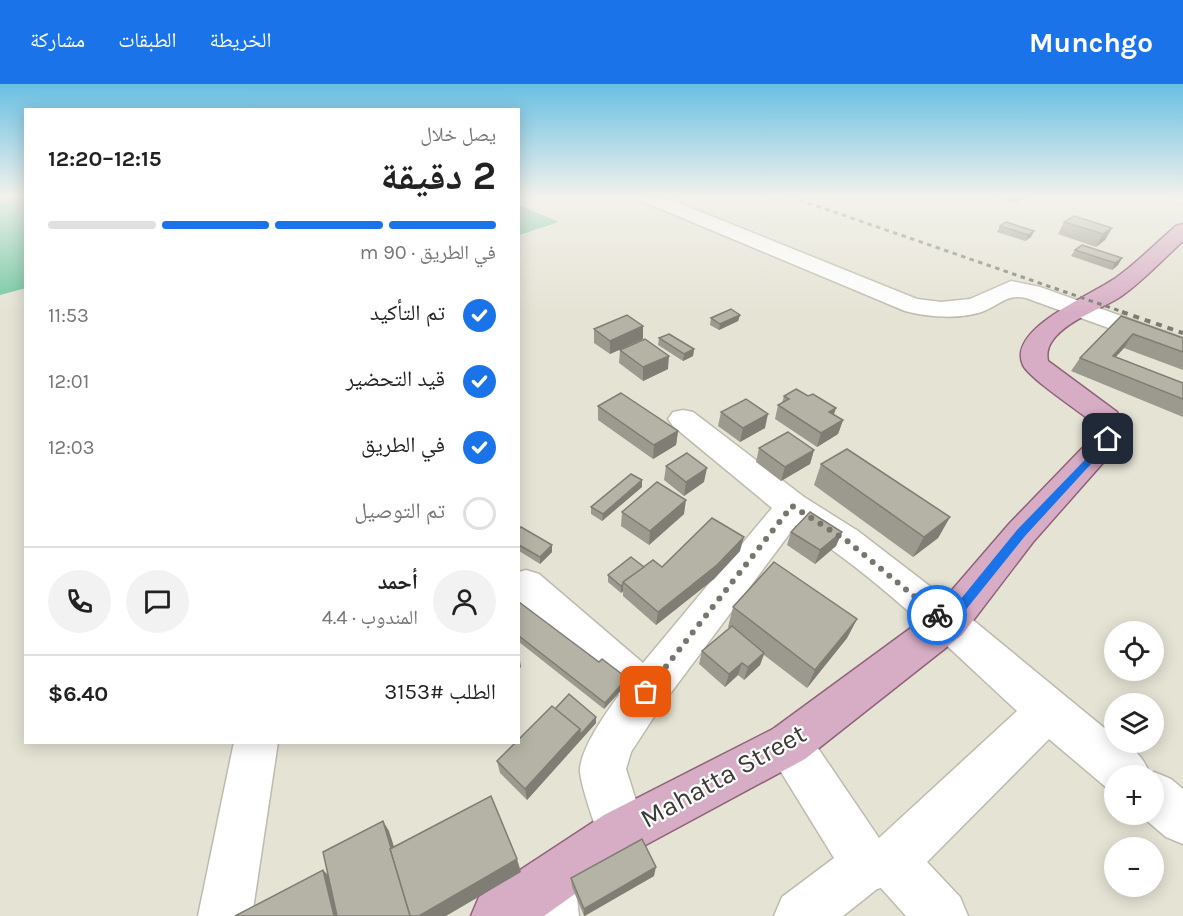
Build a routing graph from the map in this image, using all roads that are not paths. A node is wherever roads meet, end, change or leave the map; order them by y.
1 (743, 236) edge
2 (1176, 236) edge
3 (1080, 310) junction
4 (1183, 347) edge
5 (683, 419) dead end
6 (792, 506) junction
7 (526, 585) dead end
8 (948, 623) junction
9 (646, 692) junction
10 (1048, 711) junction
11 (256, 744) edge
12 (789, 744) junction
13 (1114, 765) edge
14 (1164, 804) edge
15 (1183, 820) edge
16 (621, 832) junction
17 (879, 863) junction
18 (550, 898) edge
19 (807, 914) edge
20 (225, 916) edge
21 (498, 916) edge
22 (940, 916) edge

1 - 3 street
2 - 3 main road
3 - 4 street
3 - 8 main road, Mahatta Street
5 - 6 street
6 - 8 street
6 - 9 street
7 - 9 street
8 - 10 street
8 - 12 main road, Mahatta Street
9 - 16 street
10 - 13 street
10 - 17 street
11 - 20 street
12 - 16 main road, Mahatta Street
12 - 17 street
14 - 15 street
16 - 18 main road, Mahatta Street
17 - 19 street
17 - 22 street
18 - 21 main road, Mahatta Street

